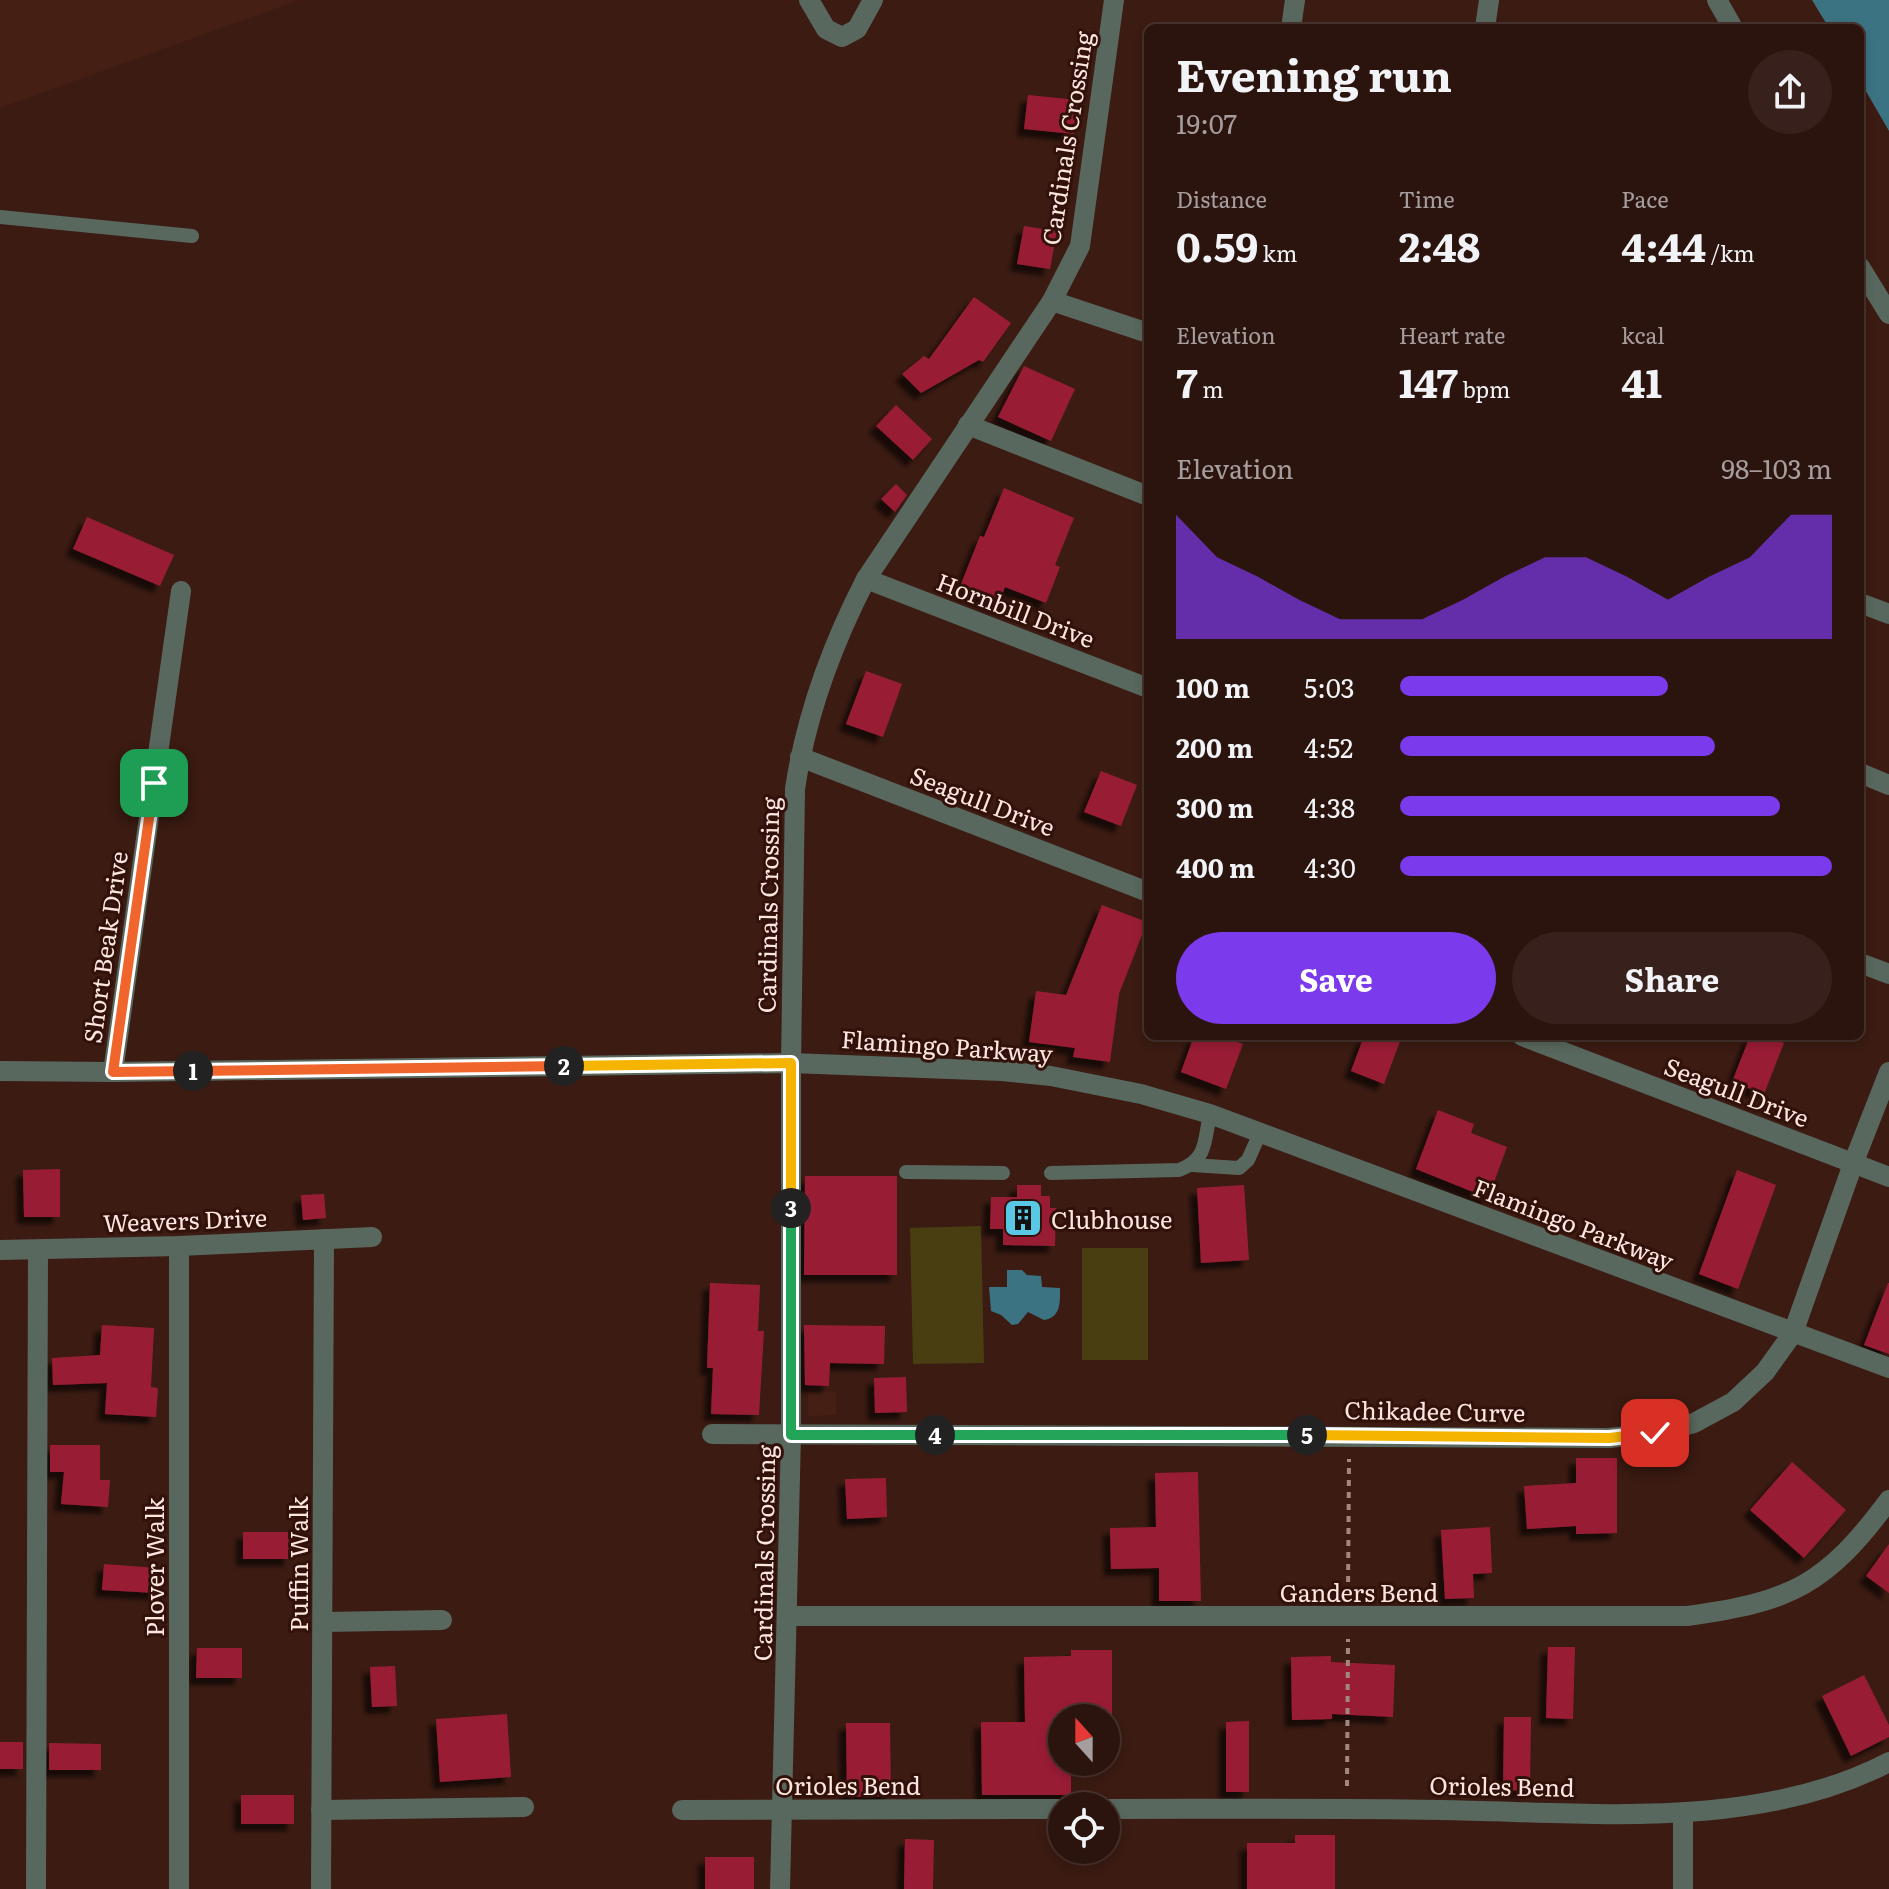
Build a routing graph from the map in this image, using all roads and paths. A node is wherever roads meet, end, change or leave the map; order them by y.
1 (809, 0) edge
2 (873, 0) edge
3 (1114, 0) edge
4 (1295, 0) edge
5 (1489, 0) edge
6 (1717, 0) edge
7 (1292, 24) edge
8 (1486, 24) edge
9 (1731, 24) edge
10 (0, 217) edge
11 (192, 236) dead end
12 (1864, 273) edge
13 (1052, 301) junction
14 (1889, 314) edge
15 (1144, 332) edge
16 (968, 425) junction
17 (1144, 494) edge
18 (866, 579) junction
19 (181, 591) dead end
20 (1864, 605) edge
21 (1889, 614) edge
22 (1144, 686) edge
23 (800, 757) junction
24 (1864, 775) edge
25 (1889, 785) edge
26 (1144, 890) edge
27 (1864, 965) edge
28 (1889, 974) edge
29 (1532, 1040) edge
30 (791, 1063) junction
31 (0, 1071) edge
32 (113, 1072) junction
33 (1889, 1072) edge
34 (1210, 1114) junction
35 (1260, 1133) junction
36 (1853, 1164) junction
37 (1192, 1165) junction
38 (906, 1172) dead end
39 (1003, 1173) dead end
40 (1051, 1173) dead end
41 (1889, 1177) edge
42 (372, 1237) dead end
43 (324, 1239) junction
44 (179, 1246) junction
45 (0, 1250) edge
46 (38, 1250) junction
47 (1793, 1333) junction
48 (1889, 1368) edge
49 (712, 1434) dead end
50 (791, 1435) junction
51 (1889, 1500) edge
52 (788, 1616) junction
53 (442, 1620) dead end
54 (323, 1622) junction
55 (1889, 1762) edge
56 (524, 1807) dead end
57 (1048, 1809) edge
58 (1120, 1809) edge
59 (321, 1810) junction
60 (682, 1810) dead end
61 (782, 1810) junction
62 (1683, 1813) junction
63 (36, 1889) edge
64 (179, 1889) edge
65 (321, 1889) edge
66 (780, 1889) edge
67 (1683, 1889) edge

1 - 2 street
3 - 13 street, Cardinals Crossing
4 - 7 street
5 - 8 street
6 - 9 street
10 - 11 lane
12 - 14 street
13 - 15 street
13 - 16 street, Cardinals Crossing
16 - 17 street
16 - 18 street, Cardinals Crossing
18 - 22 street, Hornbill Drive
18 - 23 street, Cardinals Crossing
19 - 32 street, Short Beak Drive
20 - 21 street
23 - 26 street, Seagull Drive
23 - 30 street, Cardinals Crossing
24 - 25 street
27 - 28 street
29 - 36 street, Seagull Drive
30 - 32 street, Flamingo Parkway
30 - 34 street, Flamingo Parkway
30 - 50 street, Cardinals Crossing
31 - 32 street, Flamingo Parkway
33 - 36 street, Chikadee Curve
34 - 35 street, Flamingo Parkway
34 - 37 lane
35 - 37 lane
35 - 47 street, Flamingo Parkway
36 - 41 street, Seagull Drive
36 - 47 street, Chikadee Curve
37 - 40 lane
38 - 39 lane
42 - 43 street, Weavers Drive
43 - 44 street, Weavers Drive
43 - 54 street, Puffin Walk
44 - 46 street, Weavers Drive
44 - 64 street, Plover Walk
45 - 46 street, Weavers Drive
46 - 63 street
47 - 48 street, Flamingo Parkway
47 - 50 street, Chikadee Curve
49 - 50 street, Chikadee Curve
50 - 52 street, Cardinals Crossing
51 - 52 street, Ganders Bend
52 - 61 street, Cardinals Crossing
53 - 54 street
54 - 59 street, Puffin Walk
55 - 62 street, Orioles Bend
56 - 59 street
57 - 61 street, Orioles Bend
58 - 62 street, Orioles Bend
59 - 65 street, Puffin Walk
60 - 61 street, Orioles Bend
61 - 66 street, Cardinals Crossing
62 - 67 street

